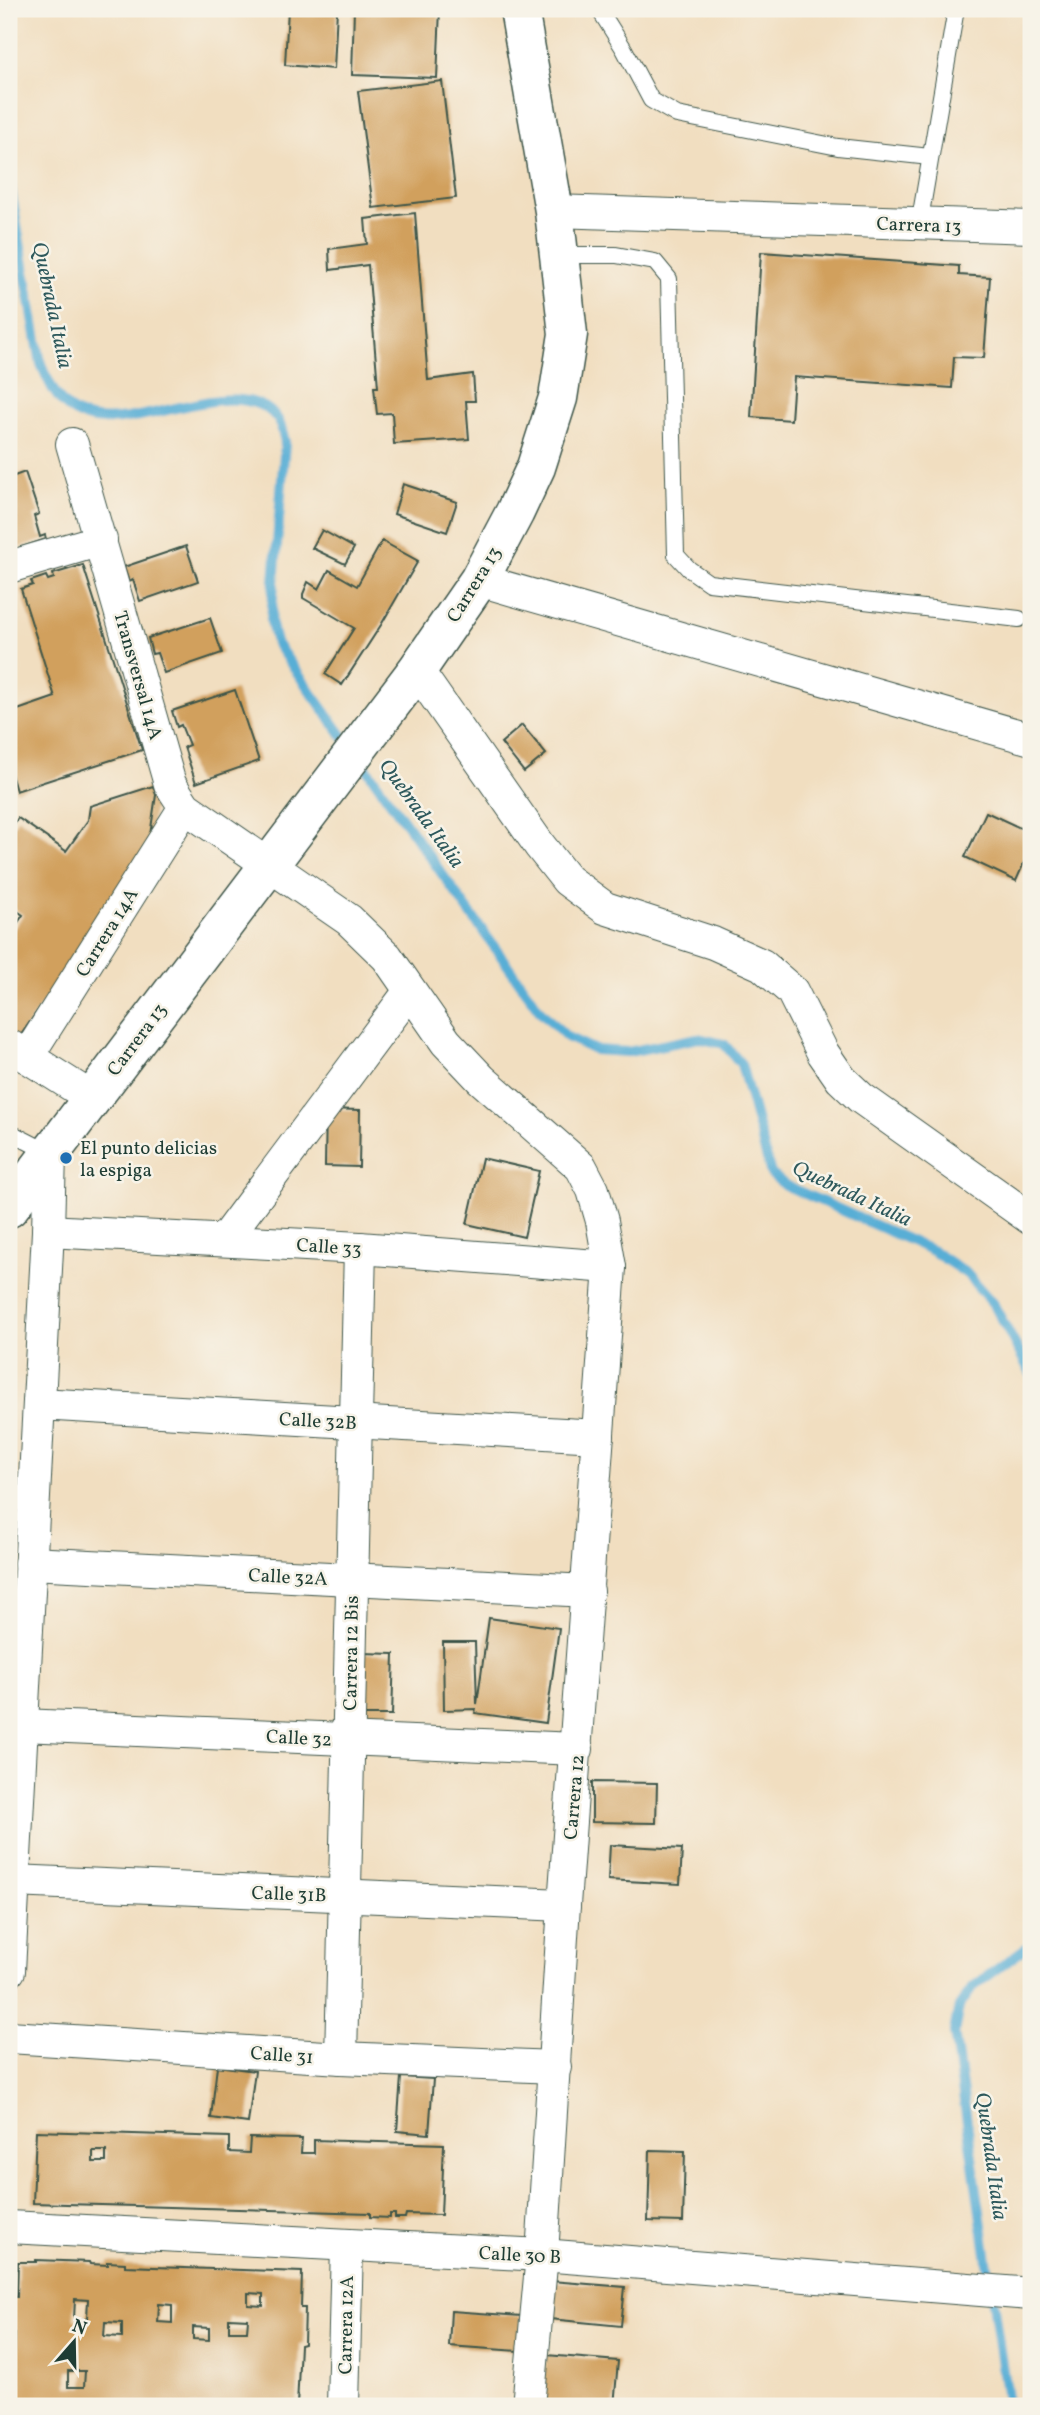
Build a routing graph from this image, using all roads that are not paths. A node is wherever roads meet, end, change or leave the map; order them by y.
1 (519, 9) edge
2 (599, 9) edge
3 (956, 9) edge
4 (930, 157) junction
5 (554, 211) junction
6 (919, 225) junction
7 (1031, 227) edge
8 (559, 255) junction
9 (72, 444) dead end
10 (100, 540) junction
11 (9, 567) edge
12 (479, 580) junction
13 (1018, 619) dead end
14 (416, 670) junction
15 (1031, 739) edge
16 (185, 807) junction
17 (269, 865) junction
18 (410, 991) junction
19 (18, 1051) edge
20 (92, 1098) junction
21 (9, 1134) edge
22 (50, 1153) junction
23 (9, 1208) edge
24 (1031, 1219) edge
25 (48, 1231) junction
26 (224, 1240) junction
27 (360, 1248) junction
28 (610, 1267) junction
29 (38, 1404) junction
30 (355, 1422) junction
31 (598, 1436) junction
32 (30, 1563) junction
33 (352, 1579) junction
34 (588, 1591) junction
35 (22, 1725) junction
36 (348, 1740) junction
37 (576, 1749) junction
38 (14, 1881) junction
39 (345, 1895) junction
40 (564, 1905) junction
41 (10, 1914) edge
42 (9, 1970) edge
43 (9, 2037) edge
44 (341, 2057) junction
45 (555, 2067) junction
46 (9, 2227) edge
47 (347, 2245) junction
48 (542, 2255) junction
49 (1030, 2294) edge
50 (343, 2406) edge
51 (528, 2406) edge

1 - 5 main road, Carrera 13
2 - 4 lane
3 - 4 lane
4 - 6 lane
5 - 6 street, Carrera 13
5 - 8 main road, Carrera 13
6 - 7 street, Carrera 13
8 - 12 main road, Carrera 13
8 - 13 lane
9 - 10 street, Transversal 14A
10 - 11 street
10 - 16 street, Transversal 14A
12 - 14 main road, Carrera 13
12 - 15 street
14 - 17 main road, Carrera 13
14 - 24 street
16 - 17 street, Carrera 12
16 - 19 street, Carrera 14A
17 - 18 street, Carrera 12
17 - 20 main road, Carrera 13
18 - 26 street
18 - 28 street, Carrera 12
19 - 20 street
20 - 22 main road, Carrera 13
21 - 22 lane
22 - 23 main road, Carrera 13
22 - 25 street
25 - 26 street, Calle 33
25 - 29 street
26 - 27 street, Calle 33
27 - 28 street, Calle 33
27 - 30 street, Carrera 12 Bis
28 - 31 street, Carrera 12
29 - 30 street, Calle 32B
29 - 32 street
30 - 31 street, Calle 32B
30 - 33 street, Carrera 12 Bis
31 - 34 street, Carrera 12
32 - 33 street, Calle 32A
32 - 35 street
33 - 34 street, Calle 32A
33 - 36 street, Carrera 12 Bis
34 - 37 street, Carrera 12
35 - 36 street, Calle 32
35 - 38 street
36 - 37 street, Calle 32
36 - 39 street, Carrera 12 Bis
37 - 40 street, Carrera 12
38 - 39 street, Calle 31B
38 - 41 street
39 - 40 street, Calle 31B
39 - 44 street, Carrera 12 Bis
40 - 45 street, Carrera 12
41 - 42 street
43 - 44 street, Calle 31
44 - 45 street, Calle 31
45 - 48 street, Carrera 12
46 - 47 street, Calle 30 B
47 - 48 street, Calle 30 B
47 - 50 street, Carrera 12A
48 - 49 street, Calle 30 B
48 - 51 street, Carrera 12

